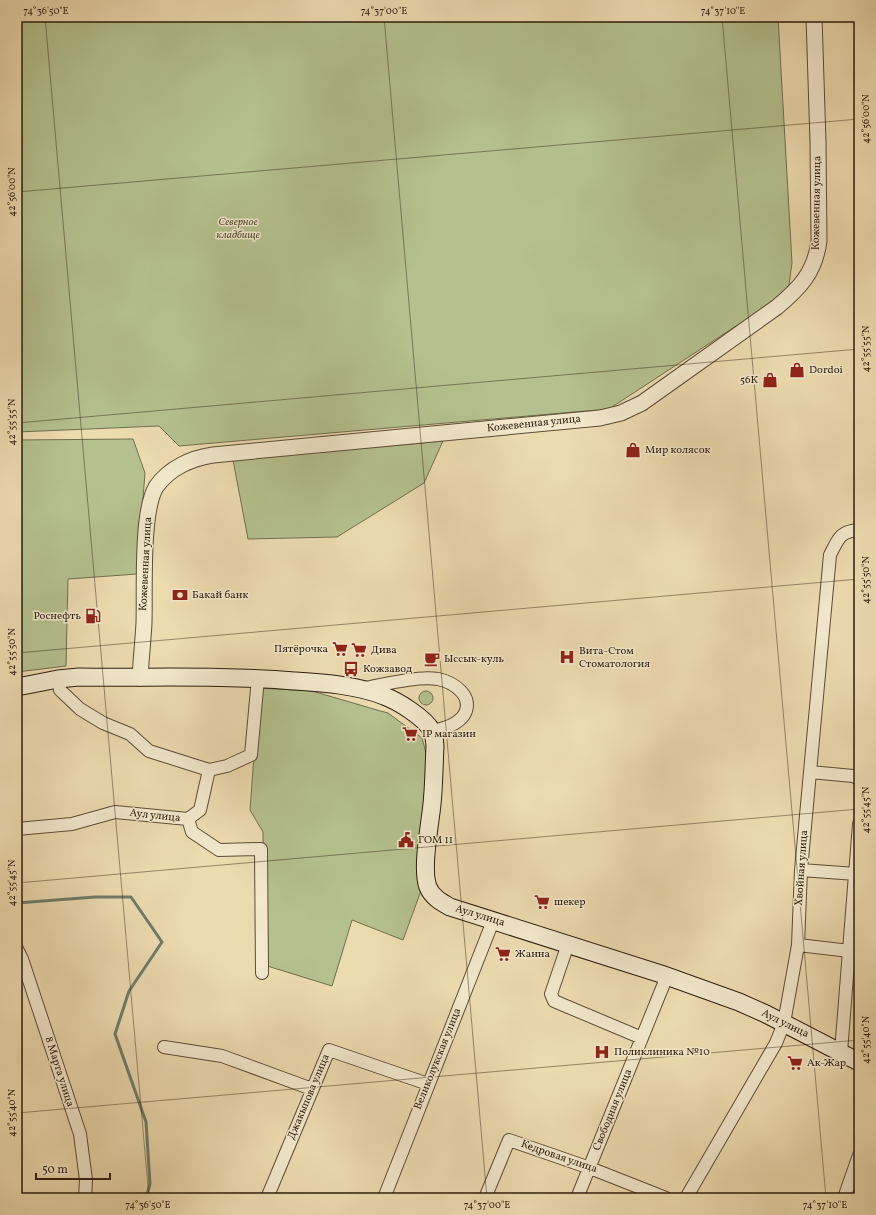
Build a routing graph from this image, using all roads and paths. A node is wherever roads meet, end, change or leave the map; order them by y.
1 (814, 17) edge
2 (859, 530) edge
3 (140, 678) junction
4 (258, 678) junction
5 (58, 679) junction
6 (17, 687) edge
7 (358, 689) junction
8 (432, 731) junction
9 (209, 770) junction
10 (810, 772) junction
11 (859, 779) edge
12 (188, 819) junction
13 (859, 824) edge
14 (17, 829) edge
15 (801, 870) junction
16 (856, 874) junction
17 (493, 920) junction
18 (568, 944) junction
19 (798, 945) junction
20 (17, 949) edge
21 (850, 951) junction
22 (262, 973) dead end
23 (667, 976) junction
24 (784, 1023) junction
25 (642, 1038) junction
26 (164, 1047) dead end
27 (841, 1052) junction
28 (859, 1062) edge
29 (428, 1084) junction
30 (312, 1089) junction
31 (859, 1155) edge
32 (590, 1168) junction
33 (85, 1198) edge
34 (267, 1198) edge
35 (384, 1198) edge
36 (485, 1198) edge
37 (577, 1198) edge
38 (666, 1198) edge
39 (686, 1198) edge
40 (844, 1198) edge

1 - 3 street, Кожевенная улица
2 - 10 street, Хвойная улица
3 - 4 main road
3 - 5 main road
4 - 7 main road
4 - 9 street
5 - 6 main road
5 - 9 street
7 - 8 main road
7 - 8 street
8 - 17 main road, Аул улица
9 - 12 street, Аул улица
10 - 11 street
10 - 15 street, Хвойная улица
12 - 14 street, Аул улица
12 - 22 street
13 - 16 street
15 - 16 street
15 - 19 street, Хвойная улица
16 - 21 street
17 - 18 main road, Аул улица
17 - 29 street, Великолукская улица
18 - 23 main road, Аул улица
18 - 25 street
19 - 21 street
19 - 24 street, Хвойная улица
20 - 33 street, 8 Марта улица
21 - 27 street
23 - 24 main road, Аул улица
23 - 25 street, Свободная улица
24 - 27 main road, Аул улица
24 - 39 street, Хвойная улица
25 - 32 street, Свободная улица
26 - 30 street
27 - 28 main road, Аул улица
29 - 30 street, Джакыпова улица
29 - 35 street, Великолукская улица
30 - 34 street, Джакыпова улица
31 - 40 street
32 - 36 street, Кедровая улица
32 - 37 street, Свободная улица
32 - 38 street, Кедровая улица

